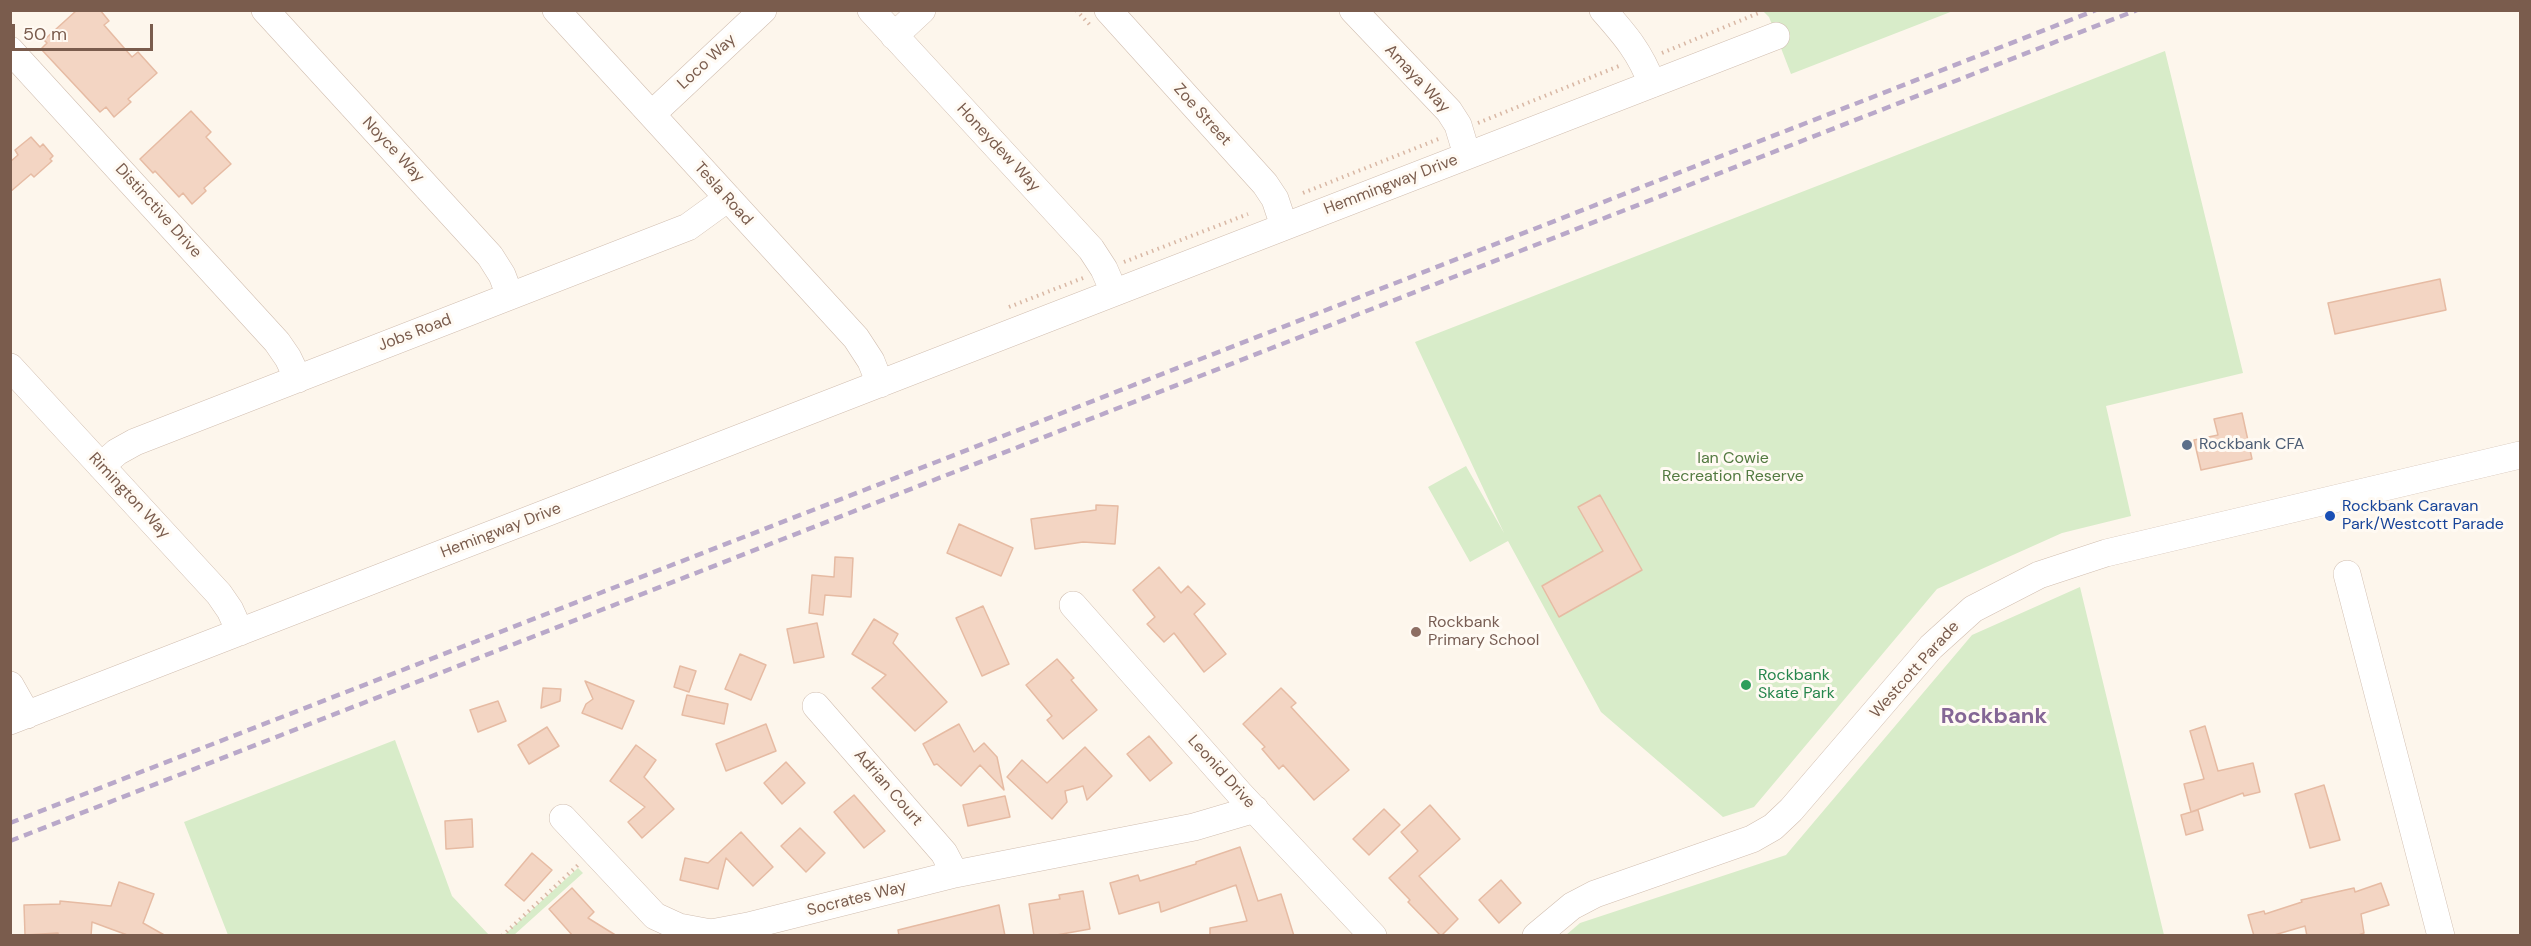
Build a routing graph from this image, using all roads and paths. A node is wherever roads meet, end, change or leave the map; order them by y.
1 (265, 10) edge
2 (556, 10) edge
3 (763, 10) edge
4 (871, 10) edge
5 (922, 10) edge
6 (1107, 10) edge
7 (1353, 10) edge
8 (1603, 10) edge
9 (1761, 12) dead end
10 (894, 36) junction
11 (1776, 36) dead end
12 (10, 50) edge
13 (1638, 67) junction
14 (652, 114) junction
15 (1463, 143) junction
16 (728, 198) junction
17 (1280, 215) junction
18 (1109, 281) junction
19 (510, 296) junction
20 (1005, 322) junction
21 (10, 366) edge
22 (298, 379) junction
23 (880, 384) junction
24 (2520, 455) edge
25 (101, 466) junction
26 (2347, 574) dead end
27 (1073, 605) dead end
28 (240, 632) junction
29 (10, 686) edge
30 (816, 706) dead end
31 (19, 718) edge
32 (1247, 801) junction
33 (563, 818) dead end
34 (594, 850) junction
35 (956, 874) junction
36 (502, 936) edge
37 (1373, 936) edge
38 (1536, 936) edge
39 (2441, 936) edge

1 - 19 street, Noyce Way
2 - 14 street, Tesla Road
3 - 14 street, Loco Way
4 - 10 street, Honeydew Way
5 - 10 street
6 - 17 street, Zoe Street
7 - 15 street, Amaya Way
8 - 13 street
9 - 13 path
10 - 18 street, Honeydew Way
11 - 13 street, Hemmingway Drive
12 - 22 street, Distinctive Drive
13 - 15 street, Hemmingway Drive
13 - 15 path
14 - 16 street, Tesla Road
15 - 17 street, Hemmingway Drive
15 - 17 path
16 - 19 street, Jobs Road
16 - 23 street, Tesla Road
17 - 18 street, Hemmingway Drive
17 - 18 path
18 - 20 street, Hemmingway Drive
18 - 20 path
19 - 22 street, Jobs Road
20 - 23 street, Hemingway Drive
21 - 25 street, Rimington Way
22 - 25 street, Jobs Road
23 - 28 street, Hemingway Drive
24 - 38 street, Westcott Parade
25 - 28 street, Rimington Way
26 - 39 street
27 - 32 street, Leonid Drive
28 - 31 street, Hemingway Drive
29 - 31 street, Hemingway Drive
30 - 35 street, Adrian Court
32 - 35 street, Socrates Way
32 - 37 street, Leonid Drive
33 - 34 street, Socrates Way
34 - 35 street, Socrates Way
34 - 36 path

